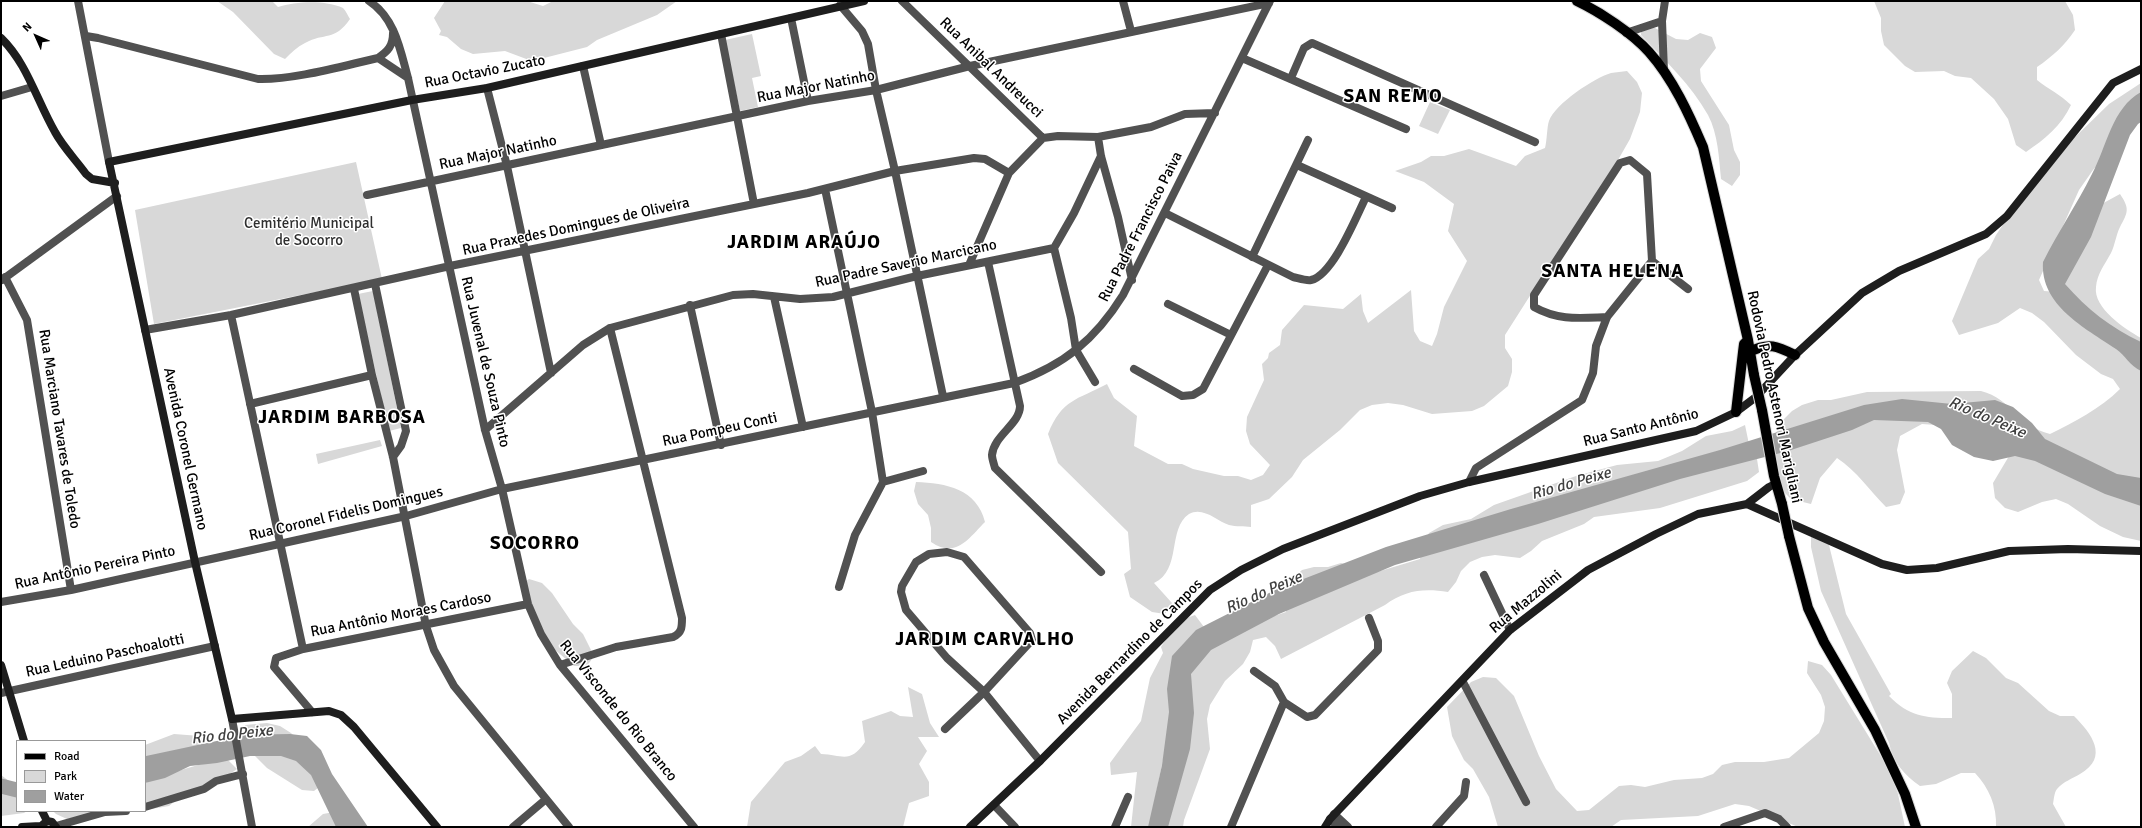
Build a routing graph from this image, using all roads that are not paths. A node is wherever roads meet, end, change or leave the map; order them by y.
1 (78, 1) edge
2 (369, 1) edge
3 (864, 1) edge
4 (902, 1) edge
5 (1123, 1) edge
6 (1577, 1) edge
7 (1665, 1) edge
8 (1269, 2) edge
9 (840, 5) junction
10 (792, 18) junction
11 (1662, 21) junction
12 (392, 26) junction
13 (1131, 31) junction
14 (1626, 33) junction
15 (721, 34) junction
16 (86, 36) junction
17 (1, 38) edge
18 (378, 58) junction
19 (1242, 58) junction
20 (583, 66) junction
21 (970, 66) junction
22 (2141, 69) edge
23 (1664, 72) junction
24 (408, 78) junction
25 (1291, 78) junction
26 (32, 87) junction
27 (487, 88) junction
28 (876, 90) junction
29 (1, 96) edge
30 (412, 100) junction
31 (808, 101) junction
32 (1216, 113) junction
33 (738, 116) junction
34 (1406, 129) dead end
35 (1098, 137) junction
36 (1042, 138) junction
37 (1308, 140) dead end
38 (1535, 142) dead end
39 (601, 145) junction
40 (1101, 156) junction
41 (109, 162) junction
42 (1297, 165) junction
43 (507, 166) junction
44 (895, 172) junction
45 (1009, 173) junction
46 (431, 181) junction
47 (115, 183) junction
48 (825, 189) junction
49 (367, 195) dead end
50 (117, 196) junction
51 (1366, 197) junction
52 (754, 204) junction
53 (1392, 208) dead end
54 (1165, 213) junction
55 (1054, 248) junction
56 (525, 252) junction
57 (1253, 255) junction
58 (1652, 261) junction
59 (988, 262) junction
60 (969, 265) junction
61 (1268, 265) junction
62 (450, 266) junction
63 (917, 276) junction
64 (3, 279) edge
65 (1132, 280) junction
66 (375, 284) junction
67 (354, 289) junction
68 (1688, 289) dead end
69 (847, 294) junction
70 (774, 297) junction
71 (1168, 304) dead end
72 (690, 305) junction
73 (231, 315) junction
74 (1607, 317) junction
75 (610, 328) junction
76 (145, 330) junction
77 (1231, 335) junction
78 (1748, 340) junction
79 (1765, 345) junction
80 (1076, 350) junction
81 (1750, 352) junction
82 (1795, 355) junction
83 (1134, 369) dead end
84 (551, 373) junction
85 (372, 375) junction
86 (1014, 382) junction
87 (1095, 382) dead end
88 (943, 396) junction
89 (250, 404) junction
90 (872, 412) junction
91 (1736, 412) junction
92 (803, 427) junction
93 (485, 430) junction
94 (721, 445) junction
95 (393, 457) junction
96 (643, 461) junction
97 (923, 471) dead end
98 (1774, 480) junction
99 (883, 482) junction
100 (1469, 482) junction
101 (502, 489) junction
102 (1747, 504) junction
103 (406, 516) junction
104 (281, 544) junction
105 (2141, 551) edge
106 (195, 562) junction
107 (1101, 572) dead end
108 (1484, 575) dead end
109 (839, 587) dead end
110 (71, 590) junction
111 (1, 602) edge
112 (528, 604) junction
113 (1369, 618) dead end
114 (426, 626) junction
115 (1510, 630) junction
116 (215, 646) junction
117 (303, 649) junction
118 (1, 665) edge
119 (560, 665) junction
120 (1254, 671) dead end
121 (1463, 682) junction
122 (5, 692) edge
123 (984, 692) junction
124 (1284, 702) junction
125 (312, 712) junction
126 (233, 722) junction
127 (945, 729) dead end
128 (24, 740) edge
129 (1040, 761) junction
130 (243, 772) junction
131 (1466, 782) dead end
132 (1128, 797) dead end
133 (545, 800) junction
134 (1526, 802) dead end
135 (994, 805) junction
136 (146, 807) edge
137 (42, 812) edge
138 (105, 812) edge
139 (1332, 816) junction
140 (42, 825) edge
141 (1440, 826) edge
142 (22, 827) edge
143 (56, 827) edge
144 (252, 827) edge
145 (437, 827) edge
146 (513, 827) edge
147 (569, 827) edge
148 (694, 827) edge
149 (970, 827) edge
150 (1015, 827) edge
151 (1115, 827) edge
152 (1231, 827) edge
153 (1325, 827) edge
154 (1338, 827) edge
155 (1348, 827) edge
156 (1724, 827) edge
157 (1787, 827) edge
158 (1916, 827) edge

1 - 16 street
2 - 12 street
3 - 9 street, Rua Octavio Zucato
4 - 21 street, Rua Anibal Andreucci
5 - 13 street
6 - 14 main road, Rodovia Pedro Astenori Marigliani
7 - 11 street
8 - 13 street, Rua Major Natinho
8 - 19 street, Rua Padre Francisco Paiva
9 - 10 street, Rua Octavio Zucato
9 - 28 street
10 - 15 street, Rua Octavio Zucato
10 - 31 street
11 - 14 street
11 - 23 street
12 - 18 street
12 - 24 street, Rua Juvenal de Souza Pinto
13 - 21 street, Rua Major Natinho
14 - 23 main road, Rodovia Pedro Astenori Marigliani
15 - 20 street, Rua Octavio Zucato
15 - 33 street
16 - 18 street
16 - 41 street
17 - 26 street
18 - 24 street
19 - 25 street
19 - 32 street, Rua Padre Francisco Paiva
20 - 27 street, Rua Octavio Zucato
20 - 39 street
21 - 28 street, Rua Major Natinho
21 - 36 street, Rua Anibal Andreucci
22 - 82 street, Rua Santo Antônio
23 - 78 main road, Rodovia Pedro Astenori Marigliani
24 - 30 street, Rua Juvenal de Souza Pinto
25 - 34 street
25 - 38 street
26 - 29 street
26 - 47 street
27 - 30 street, Rua Octavio Zucato
27 - 43 street
28 - 31 street, Rua Major Natinho
28 - 44 street
30 - 41 street, Rua Octavio Zucato
30 - 46 street, Rua Juvenal de Souza Pinto
31 - 33 street, Rua Major Natinho
32 - 35 street
32 - 54 street, Rua Padre Francisco Paiva
33 - 39 street, Rua Major Natinho
33 - 52 street
35 - 36 street
35 - 40 street
36 - 45 street
37 - 42 street
39 - 43 street, Rua Major Natinho
40 - 55 street
40 - 65 street
41 - 47 street, Avenida Coronel Germano
42 - 51 street
42 - 57 street
43 - 46 street, Rua Major Natinho
43 - 56 street
44 - 45 street, Rua Praxedes Domingues de Oliveira
44 - 48 street, Rua Praxedes Domingues de Oliveira
44 - 63 street
45 - 60 street
46 - 49 street, Rua Major Natinho
46 - 62 street, Rua Juvenal de Souza Pinto
47 - 50 street, Avenida Coronel Germano
48 - 52 street, Rua Praxedes Domingues de Oliveira
48 - 69 street
50 - 64 street
50 - 76 street, Avenida Coronel Germano
51 - 53 street
51 - 61 street
52 - 56 street, Rua Praxedes Domingues de Oliveira
54 - 57 street
54 - 65 street, Rua Padre Francisco Paiva
55 - 59 street, Rua Padre Saverio Marcicano
55 - 80 street
56 - 62 street, Rua Praxedes Domingues de Oliveira
56 - 84 street
57 - 61 street
58 - 68 street
58 - 74 street
58 - 74 street
59 - 60 street, Rua Padre Saverio Marcicano
59 - 86 street
60 - 63 street, Rua Padre Saverio Marcicano
61 - 77 street
62 - 66 street, Rua Praxedes Domingues de Oliveira
62 - 93 street, Rua Juvenal de Souza Pinto
63 - 69 street, Rua Padre Saverio Marcicano
63 - 88 street
64 - 110 street, Rua Marciano Tavares de Toledo
65 - 80 street, Rua Padre Francisco Paiva
66 - 67 street, Rua Praxedes Domingues de Oliveira
66 - 95 street
67 - 73 street, Rua Praxedes Domingues de Oliveira
67 - 85 street
69 - 70 street, Rua Padre Saverio Marcicano
69 - 90 street
70 - 72 street, Rua Padre Saverio Marcicano
70 - 92 street
71 - 77 street
72 - 75 street, Rua Padre Saverio Marcicano
72 - 94 street
73 - 76 street, Rua Praxedes Domingues de Oliveira
73 - 89 street
74 - 100 street
75 - 84 street, Rua Padre Saverio Marcicano
75 - 96 street
76 - 106 street, Avenida Coronel Germano
77 - 83 street
78 - 79 main road
78 - 81 main road, Rodovia Pedro Astenori Marigliani
78 - 91 main road
79 - 81 main road
79 - 82 main road
80 - 86 street, Rua Padre Francisco Paiva
80 - 87 street
81 - 98 main road, Rodovia Pedro Astenori Marigliani, bridge
82 - 91 street, Rua Santo Antônio
84 - 93 street, Rua Padre Saverio Marcicano
85 - 89 street
85 - 95 street
86 - 88 street, Rua Padre Francisco Paiva
86 - 107 street
88 - 90 street, Rua Pompeu Conti
89 - 104 street
90 - 92 street, Rua Pompeu Conti
90 - 99 street
91 - 100 street, Rua Santo Antônio
92 - 94 street, Rua Pompeu Conti
93 - 101 street, Rua Juvenal de Souza Pinto
94 - 96 street, Rua Pompeu Conti
95 - 103 street
96 - 101 street, Rua Pompeu Conti
96 - 119 street
97 - 99 street
98 - 102 street, Rua Mazzolini
98 - 158 main road, Rodovia Pedro Astenori Marigliani, bridge
99 - 109 street
100 - 129 street, Avenida Bernardino de Campos
101 - 103 street, Rua Coronel Fidelis Domingues
101 - 112 street, Rua Visconde do Rio Branco
102 - 105 street
102 - 115 street, Rua Mazzolini
103 - 104 street, Rua Coronel Fidelis Domingues
103 - 114 street
104 - 106 street, Rua Coronel Fidelis Domingues
104 - 117 street
106 - 110 street, Rua Antônio Pereira Pinto
106 - 116 street, Avenida Coronel Germano
108 - 115 street
110 - 111 street, Rua Antônio Pereira Pinto
112 - 114 street, Rua Antônio Moraes Cardoso
112 - 119 street, Rua Visconde do Rio Branco
113 - 124 street
114 - 117 street, Rua Antônio Moraes Cardoso
114 - 133 street
115 - 121 street, Rua Mazzolini
116 - 122 street, Rua Leduino Paschoalotti
116 - 126 street, Avenida Coronel Germano
117 - 125 street, Rua Antônio Moraes Cardoso
118 - 122 street
119 - 148 street, Rua Visconde do Rio Branco
120 - 124 street
121 - 134 street
121 - 139 street, Rua Mazzolini
122 - 128 street
123 - 123 street
123 - 127 street
123 - 129 street
124 - 152 street
125 - 126 street
125 - 145 street
126 - 130 street
129 - 135 street, Avenida Bernardino de Campos
130 - 136 street
130 - 144 street
131 - 141 street
132 - 151 street
133 - 146 street
133 - 147 street
135 - 149 street, Avenida Bernardino de Campos
135 - 150 street
137 - 140 street
138 - 143 street
139 - 153 street, Rua Mazzolini
139 - 154 street
139 - 155 street
140 - 142 street
140 - 143 street
156 - 157 street

